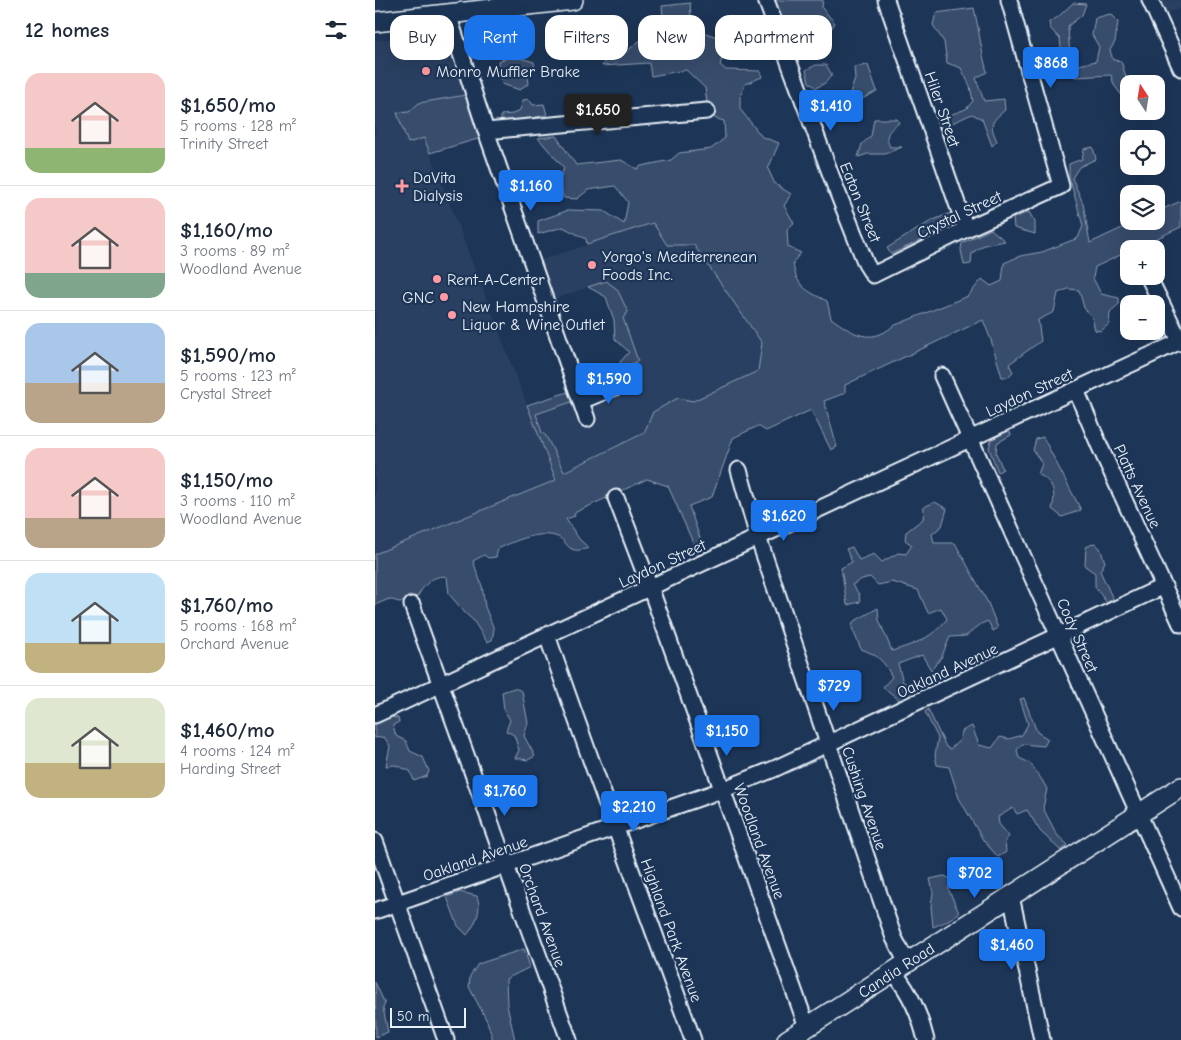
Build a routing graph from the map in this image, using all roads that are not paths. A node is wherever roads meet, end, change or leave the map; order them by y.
1 (573, 0) edge
2 (766, 0) edge
3 (886, 0) edge
4 (1009, 0) edge
5 (1150, 0) edge
6 (538, 2) edge
7 (448, 14) junction
8 (375, 22) edge
9 (1181, 68) edge
10 (707, 111) dead end
11 (486, 131) junction
12 (966, 229) junction
13 (873, 275) joint
14 (1152, 285) edge
15 (1181, 342) edge
16 (942, 376) dead end
17 (625, 382) dead end
18 (1076, 390) junction
19 (581, 401) junction
20 (587, 419) dead end
21 (971, 439) junction
22 (739, 470) dead end
23 (616, 498) dead end
24 (758, 537) junction
25 (1163, 586) junction
26 (651, 587) junction
27 (413, 605) dead end
28 (1181, 624) edge
29 (547, 635) junction
30 (1059, 637) junction
31 (441, 684) junction
32 (375, 715) edge
33 (829, 745) junction
34 (1181, 787) edge
35 (722, 790) junction
36 (1139, 814) junction
37 (616, 826) junction
38 (375, 841) edge
39 (507, 866) junction
40 (1011, 896) junction
41 (397, 903) junction
42 (1181, 908) edge
43 (375, 911) edge
44 (901, 968) junction
45 (807, 1027) junction
46 (442, 1039) edge
47 (569, 1040) edge
48 (693, 1040) edge
49 (787, 1040) edge
50 (926, 1040) edge
51 (1042, 1040) edge

1 - 6 main road
2 - 13 street, Eaton Street
3 - 12 street, Hiler Street
4 - 12 street, Crystal Street
5 - 9 street
6 - 7 main road
7 - 8 main road
7 - 11 street
10 - 11 street
11 - 19 street
12 - 13 street, Crystal Street
14 - 15 street
15 - 18 street, Laydon Street
16 - 21 street, Cody Street
17 - 19 street
18 - 21 street, Laydon Street
18 - 25 street, Platts Avenue
19 - 20 street
21 - 24 street, Laydon Street
21 - 30 street, Cody Street
22 - 24 street, Cushing Avenue
23 - 26 street, Woodland Avenue
24 - 26 street, Laydon Street
24 - 33 street, Cushing Avenue
25 - 28 street, Platts Avenue
25 - 30 street, Oakland Avenue
26 - 29 street, Laydon Street
26 - 35 street, Woodland Avenue
27 - 31 street, Orchard Avenue
29 - 31 street, Laydon Street
29 - 37 street, Highland Park Avenue
30 - 33 street, Oakland Avenue
30 - 36 street, Cody Street
31 - 32 street, Laydon Street
31 - 39 street, Orchard Avenue
33 - 35 street, Oakland Avenue
33 - 44 street, Cushing Avenue
34 - 36 main road, Candia Road
35 - 37 street, Oakland Avenue
35 - 45 street, Woodland Avenue
36 - 40 main road, Candia Road
36 - 42 street, Cody Street
37 - 39 street, Oakland Avenue
37 - 48 street, Highland Park Avenue
38 - 41 street
39 - 41 street, Oakland Avenue
39 - 47 street, Orchard Avenue
40 - 44 main road, Candia Road
40 - 51 street
41 - 43 street, Oakland Avenue
41 - 46 street
44 - 45 main road, Candia Road
44 - 50 street, Cushing Avenue
45 - 49 main road, Candia Road

